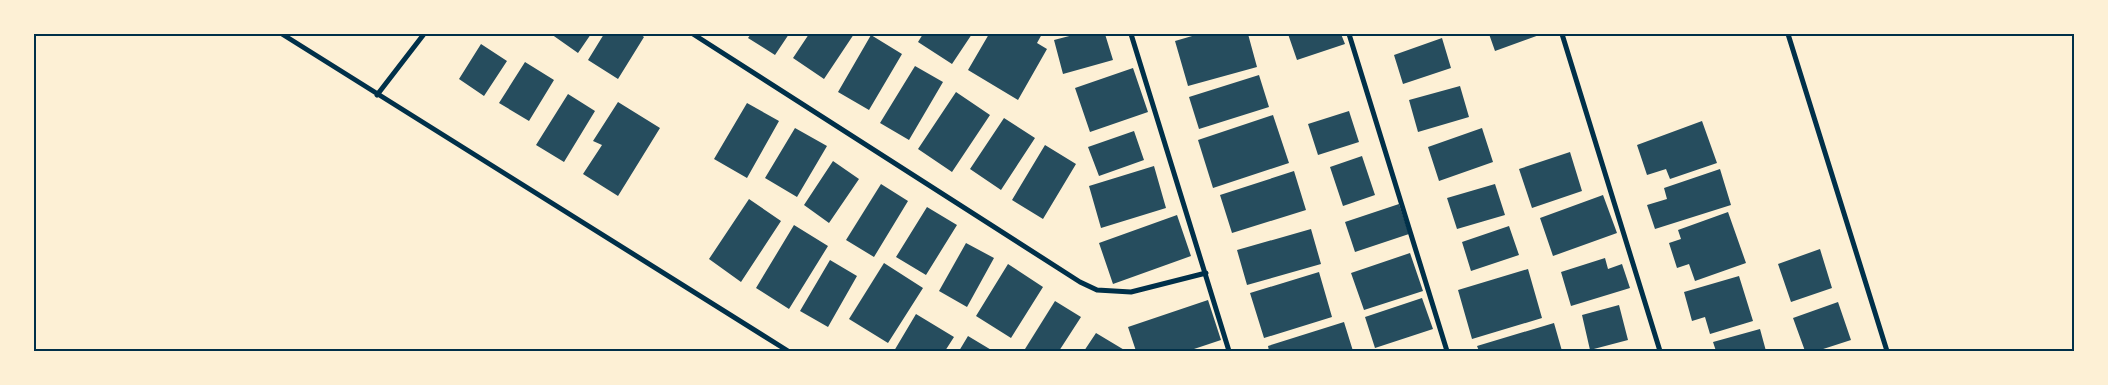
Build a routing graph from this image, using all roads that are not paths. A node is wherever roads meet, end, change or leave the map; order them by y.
1 (282, 34) edge
2 (424, 34) edge
3 (693, 34) edge
4 (1131, 34) edge
5 (1349, 34) edge
6 (1562, 34) edge
7 (1788, 34) edge
8 (377, 95) junction
9 (1206, 273) junction
10 (788, 351) edge
11 (1229, 351) edge
12 (1447, 351) edge
13 (1660, 351) edge
14 (1887, 351) edge

1 - 8 street
2 - 8 street
3 - 9 street
4 - 9 street
5 - 12 street
6 - 13 street
7 - 14 street
8 - 10 street
9 - 11 street

